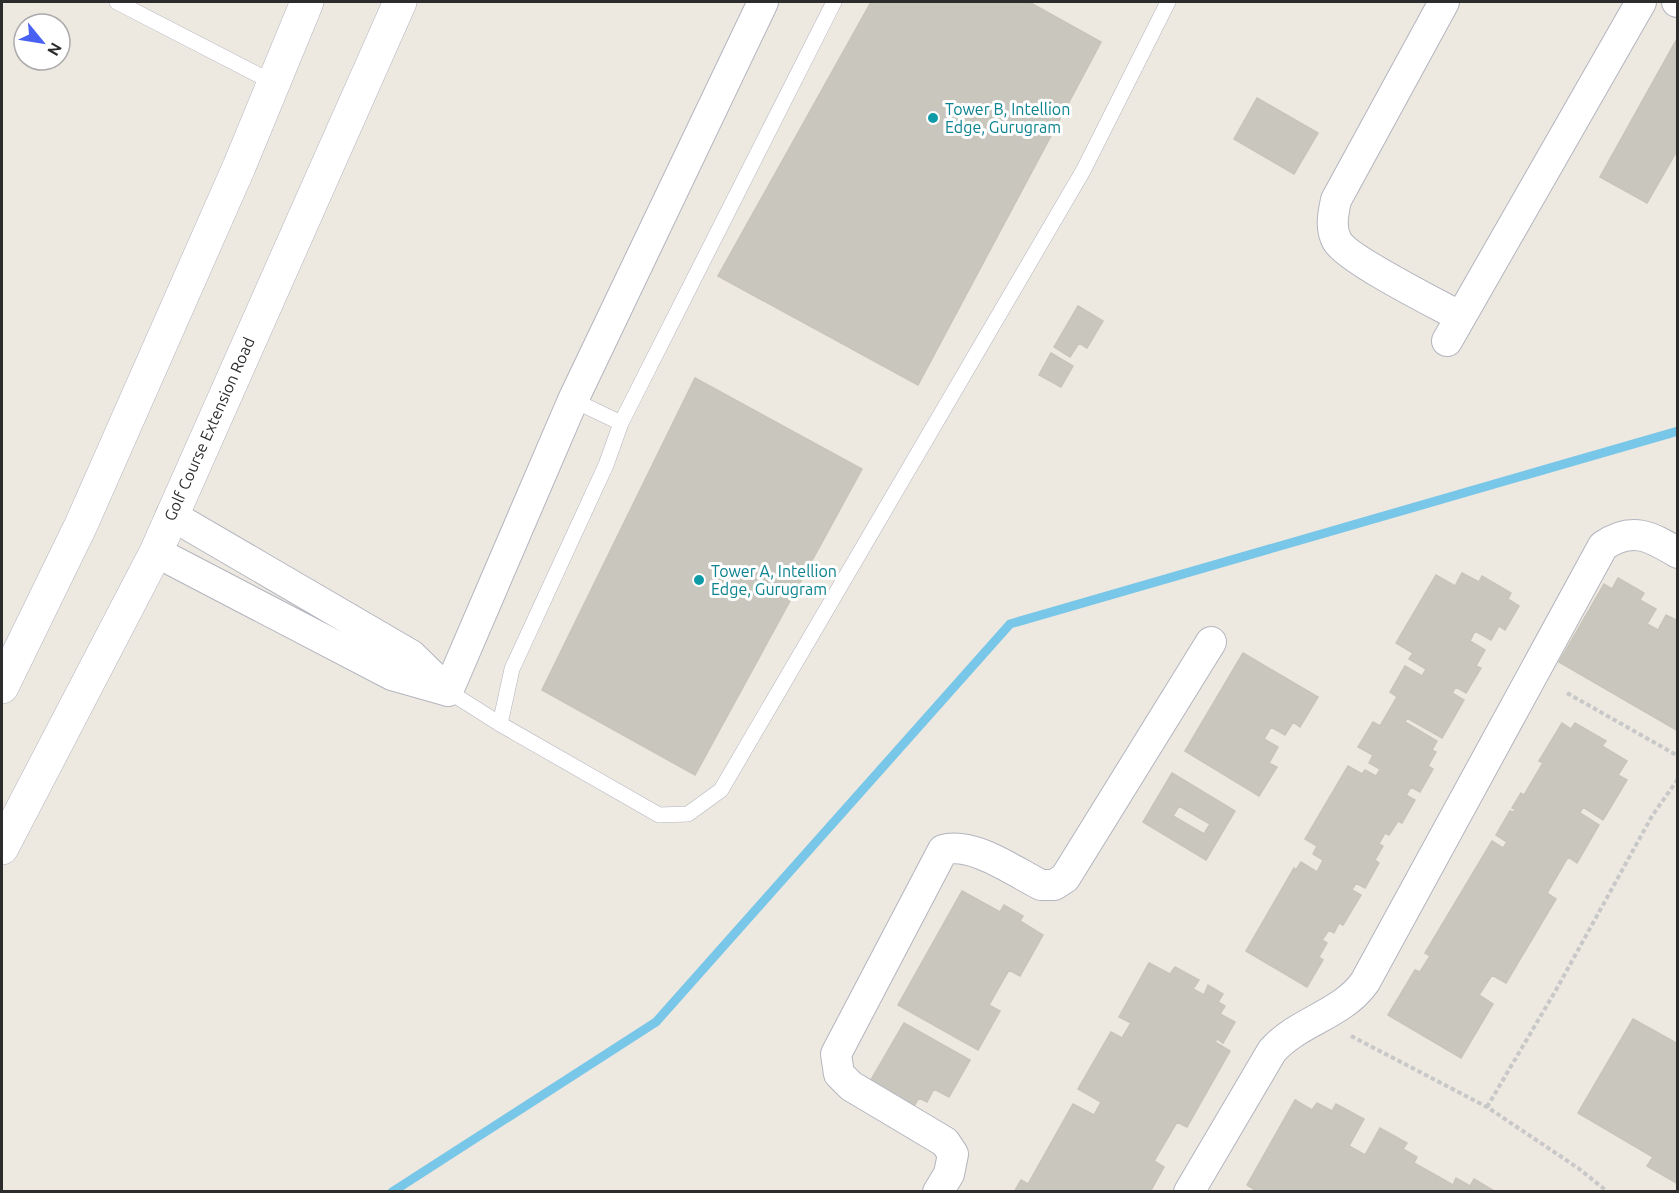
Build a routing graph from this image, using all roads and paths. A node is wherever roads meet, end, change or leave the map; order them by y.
1 (117, 2) edge
2 (307, 2) edge
3 (400, 2) edge
4 (763, 2) edge
5 (834, 2) edge
6 (1168, 2) edge
7 (1444, 2) edge
8 (1641, 2) edge
9 (272, 82) junction
10 (573, 400) junction
11 (621, 423) junction
12 (171, 515) junction
13 (156, 552) junction
14 (1677, 553) edge
15 (1211, 642) dead end
16 (2, 687) edge
17 (448, 691) junction
18 (1567, 693) dead end
19 (500, 724) junction
20 (1677, 756) edge
21 (1677, 779) edge
22 (2, 848) edge
23 (1351, 1036) dead end
24 (1487, 1107) junction
25 (938, 1191) edge
26 (1189, 1191) edge
27 (1608, 1191) edge

1 - 9 lane
2 - 9 main road
3 - 12 main road, Golf Course Extension Road
4 - 10 street
5 - 11 lane
6 - 19 lane
7 - 8 street
9 - 16 main road
10 - 11 lane
10 - 17 street
11 - 19 lane
12 - 13 main road, Golf Course Extension Road
12 - 17 street
13 - 17 street
13 - 22 main road, Golf Course Extension Road
14 - 26 street
15 - 25 street
17 - 19 lane
18 - 20 path
21 - 24 path
23 - 24 path
24 - 27 path

